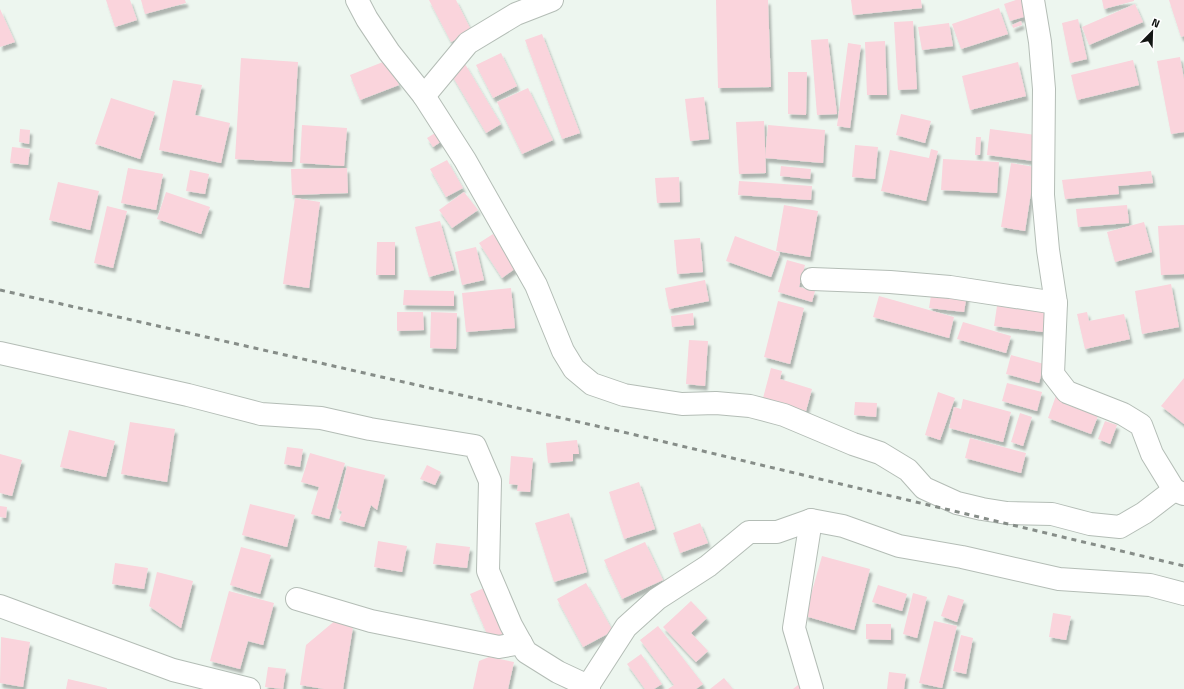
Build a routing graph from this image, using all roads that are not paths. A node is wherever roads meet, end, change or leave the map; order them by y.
1 (357, 0) edge
2 (552, 0) edge
3 (1033, 0) edge
4 (424, 96) junction
5 (812, 279) dead end
6 (1056, 303) junction
7 (0, 353) edge
8 (1179, 492) edge
9 (811, 520) junction
10 (1184, 594) edge
11 (297, 599) dead end
12 (0, 606) edge
13 (521, 643) junction
14 (588, 688) edge
15 (249, 689) edge
16 (812, 689) edge

1 - 4 street
2 - 4 street
3 - 6 street
4 - 8 street
5 - 6 street
6 - 8 street
7 - 13 street
9 - 10 street
9 - 14 street
9 - 16 street
11 - 13 street
12 - 15 street
13 - 14 street

